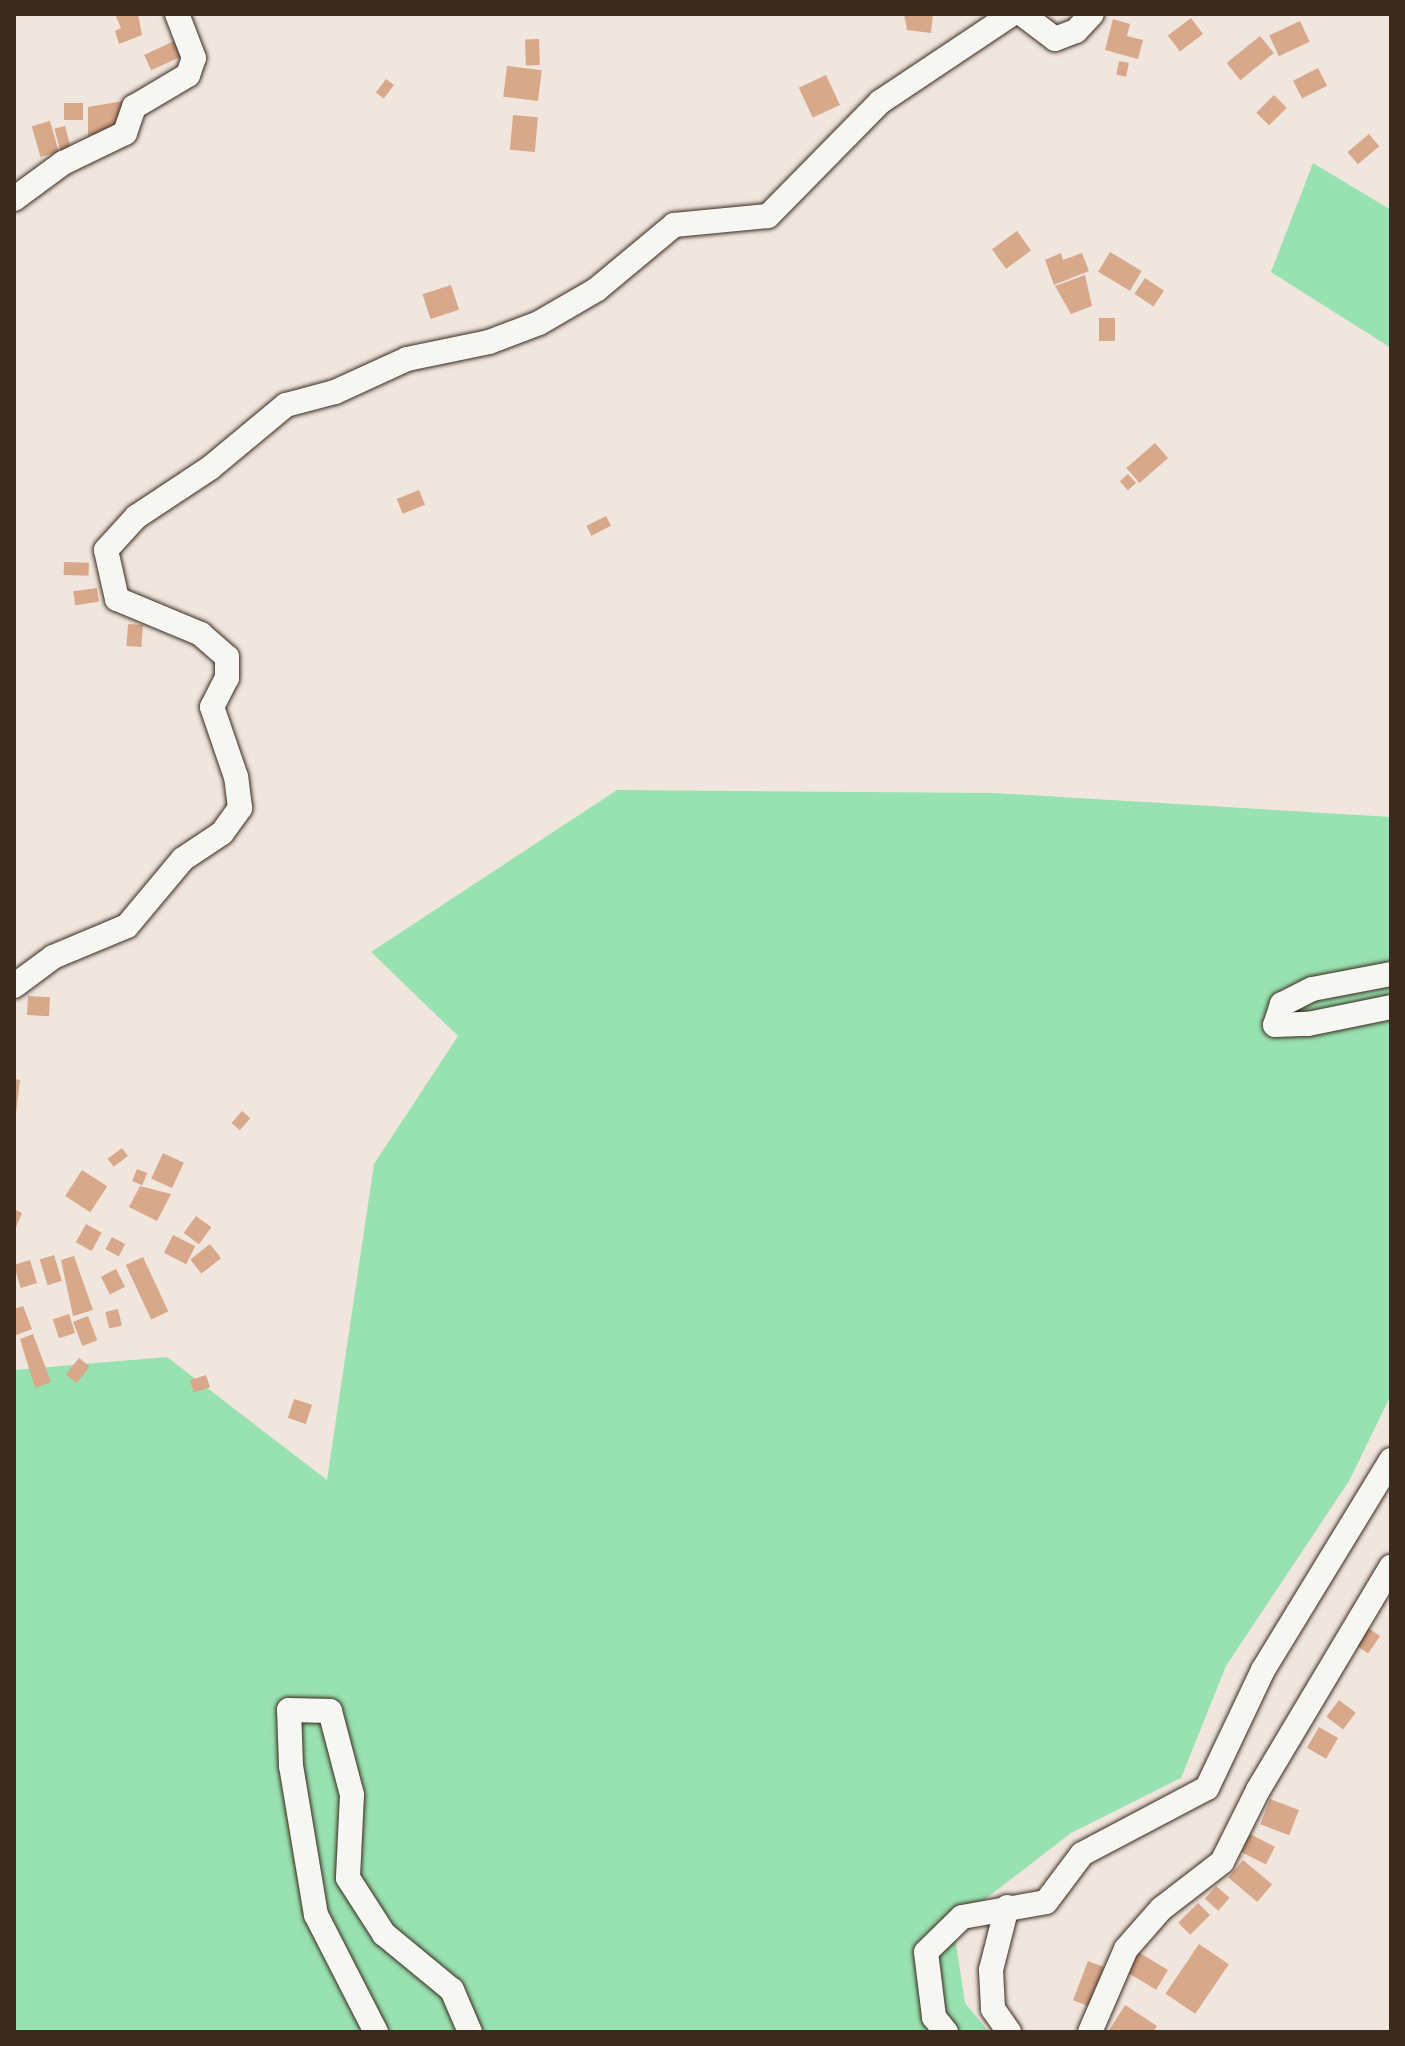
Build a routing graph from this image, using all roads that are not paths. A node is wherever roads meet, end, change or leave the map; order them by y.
1 (177, 14) edge
2 (1012, 14) edge
3 (1022, 14) edge
4 (1092, 14) edge
5 (14, 199) edge
6 (1391, 974) edge
7 (14, 986) edge
8 (1391, 1007) edge
9 (1391, 1460) edge
10 (1391, 1567) edge
11 (1007, 1907) junction
12 (376, 2032) edge
13 (470, 2032) edge
14 (946, 2032) edge
15 (1009, 2032) edge
16 (1090, 2032) edge

1 - 5 street
2 - 7 street
3 - 4 street
6 - 8 street
9 - 11 street
10 - 16 street
11 - 14 street
11 - 15 street
12 - 13 street

